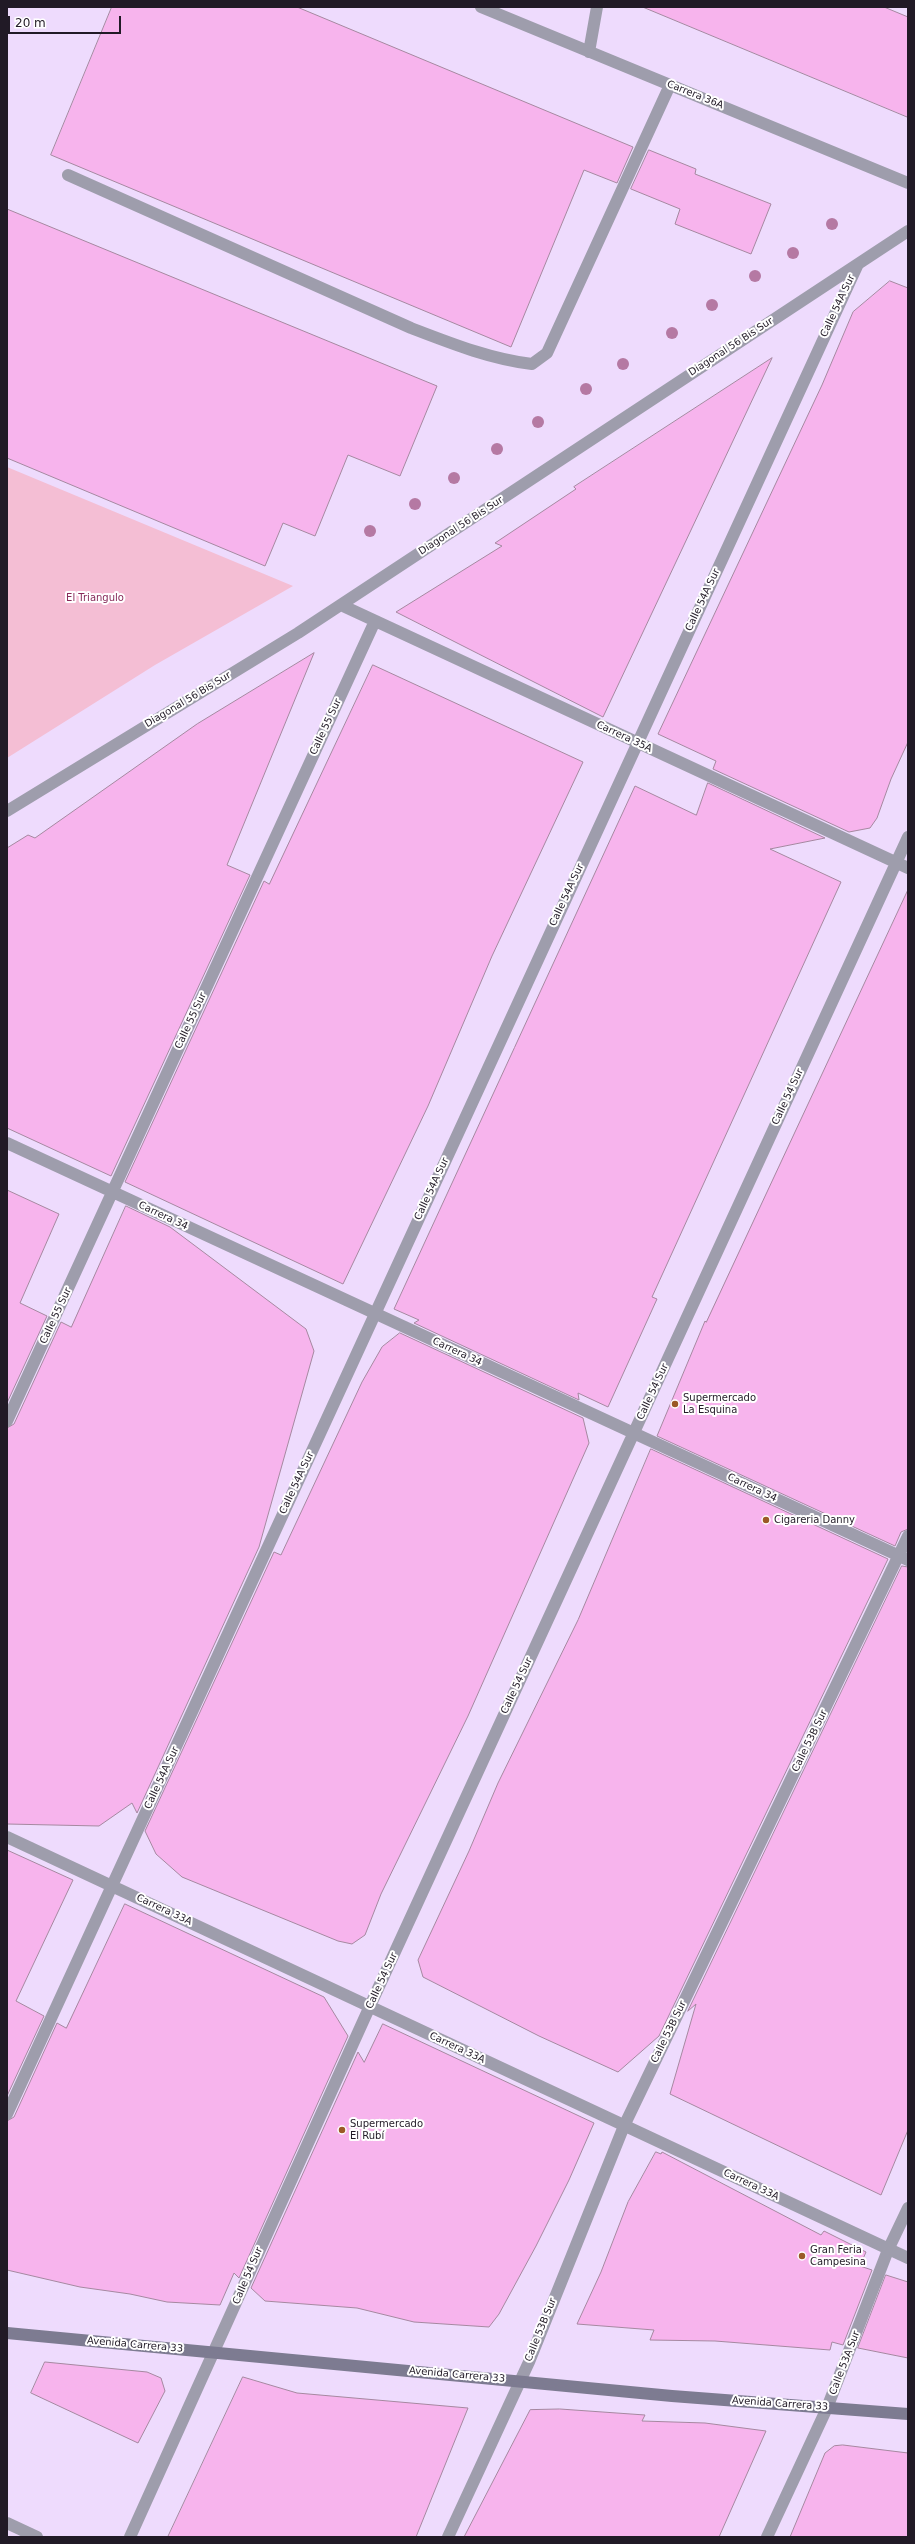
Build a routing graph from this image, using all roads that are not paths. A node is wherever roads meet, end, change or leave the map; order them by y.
1 (481, 7) edge
2 (597, 7) edge
3 (589, 52) junction
4 (670, 85) junction
5 (68, 175) dead end
6 (908, 183) edge
7 (908, 231) edge
8 (858, 264) junction
9 (341, 605) junction
10 (375, 621) junction
11 (637, 743) junction
12 (7, 811) edge
13 (908, 837) edge
14 (896, 862) junction
15 (908, 868) edge
16 (7, 1143) edge
17 (112, 1192) junction
18 (375, 1313) junction
19 (7, 1421) edge
20 (634, 1433) junction
21 (908, 1536) edge
22 (904, 1558) edge
23 (7, 1837) edge
24 (112, 1886) junction
25 (370, 2006) junction
26 (7, 2114) edge
27 (624, 2126) junction
28 (908, 2208) edge
29 (888, 2250) junction
30 (908, 2258) edge
31 (7, 2333) edge
32 (213, 2352) junction
33 (519, 2381) junction
34 (827, 2408) junction
35 (908, 2414) edge
36 (7, 2523) edge
37 (37, 2537) edge
38 (130, 2537) edge
39 (448, 2537) edge
40 (767, 2537) edge

1 - 3 street, Carrera 36A
2 - 3 street
3 - 4 street, Carrera 36A
4 - 5 street
4 - 6 street, Carrera 36A
7 - 8 street, Diagonal 56 Bis Sur
8 - 9 street, Diagonal 56 Bis Sur
8 - 11 street, Calle 54A Sur
9 - 10 street, Carrera 35A
9 - 12 street, Diagonal 56 Bis Sur
10 - 11 street, Carrera 35A
10 - 17 street, Calle 55 Sur
11 - 14 street, Carrera 35A
11 - 18 street, Calle 54A Sur
13 - 14 street, Calle 54 Sur
14 - 15 street, Carrera 35A
14 - 20 street, Calle 54 Sur
16 - 17 street, Carrera 34
17 - 18 street, Carrera 34
17 - 19 street, Calle 55 Sur
18 - 20 street, Carrera 34
18 - 24 street, Calle 54A Sur
20 - 22 street, Carrera 34
20 - 25 street, Calle 54 Sur
21 - 22 street, Calle 53B Sur
22 - 27 street, Calle 53B Sur
23 - 24 street, Carrera 33A
24 - 25 street, Carrera 33A
24 - 26 street, Calle 54A Sur
25 - 27 street, Carrera 33A
25 - 32 street, Calle 54 Sur
27 - 29 street, Carrera 33A
27 - 33 street, Calle 53B Sur
28 - 29 street, Calle 53A Sur
29 - 30 street, Carrera 33A
29 - 34 street, Calle 53A Sur
31 - 32 main road, Avenida Carrera 33
32 - 33 main road, Avenida Carrera 33
32 - 38 street, Calle 54 Sur
33 - 34 main road, Avenida Carrera 33
33 - 39 street, Calle 53B Sur
34 - 35 main road, Avenida Carrera 33
34 - 40 street, Calle 53A Sur
36 - 37 street

